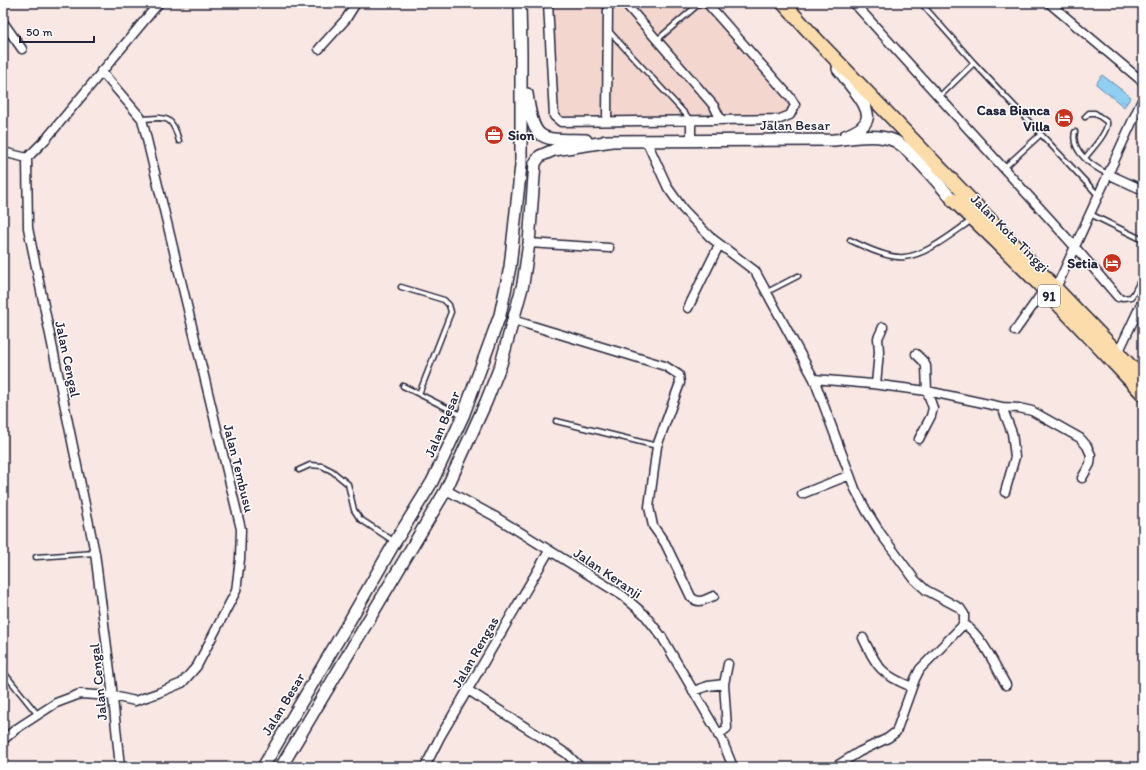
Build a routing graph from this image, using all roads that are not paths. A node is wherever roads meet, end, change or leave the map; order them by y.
1 (159, 3) edge
2 (356, 3) edge
3 (520, 3) edge
4 (548, 3) edge
5 (608, 3) edge
6 (625, 3) edge
7 (700, 3) edge
8 (707, 3) edge
9 (783, 3) edge
10 (854, 3) edge
11 (921, 3) edge
12 (1049, 3) edge
13 (3, 22) edge
14 (608, 29) junction
15 (658, 40) junction
16 (816, 40) junction
17 (22, 49) dead end
18 (319, 49) dead end
19 (521, 51) junction
20 (974, 63) junction
21 (101, 71) junction
22 (1143, 82) edge
23 (939, 97) junction
24 (1143, 98) edge
25 (1085, 117) dead end
26 (142, 119) junction
27 (721, 120) junction
28 (607, 121) junction
29 (691, 121) junction
30 (1075, 132) dead end
31 (1041, 134) junction
32 (646, 140) junction
33 (834, 140) junction
34 (179, 141) dead end
35 (612, 141) junction
36 (691, 141) junction
37 (3, 152) edge
38 (27, 158) junction
39 (1085, 158) junction
40 (1004, 168) junction
41 (1108, 174) junction
42 (1143, 190) edge
43 (1098, 196) junction
44 (953, 200) joint
45 (1090, 214) junction
46 (974, 219) junction
47 (850, 240) dead end
48 (1143, 240) edge
49 (529, 243) junction
50 (719, 245) junction
51 (1075, 247) junction
52 (610, 248) dead end
53 (1143, 275) edge
54 (798, 276) dead end
55 (401, 287) dead end
56 (1050, 289) junction
57 (767, 292) junction
58 (1118, 297) joint
59 (1143, 300) edge
60 (688, 308) dead end
61 (513, 320) junction
62 (883, 327) dead end
63 (1015, 331) dead end
64 (1118, 353) junction
65 (916, 354) dead end
66 (1143, 379) edge
67 (814, 380) junction
68 (876, 384) junction
69 (403, 386) dead end
70 (927, 391) junction
71 (419, 394) junction
72 (1143, 394) edge
73 (1002, 407) junction
74 (463, 416) junction
75 (556, 421) dead end
76 (919, 439) dead end
77 (656, 446) junction
78 (299, 470) dead end
79 (850, 476) junction
80 (1082, 478) dead end
81 (446, 490) junction
82 (1005, 492) dead end
83 (802, 494) dead end
84 (395, 542) junction
85 (549, 550) junction
86 (95, 553) junction
87 (36, 557) dead end
88 (714, 596) dead end
89 (964, 623) junction
90 (863, 638) dead end
91 (728, 664) dead end
92 (5, 674) dead end
93 (724, 684) junction
94 (1006, 685) dead end
95 (912, 687) junction
96 (468, 690) junction
97 (693, 691) junction
98 (113, 696) junction
99 (38, 715) junction
100 (718, 735) junction
101 (3, 740) edge
102 (120, 767) edge
103 (263, 767) edge
104 (280, 767) edge
105 (425, 767) edge
106 (580, 767) edge
107 (732, 767) edge
108 (835, 767) edge

1 - 21 street
2 - 18 street
3 - 19 main road, Jalan Besar
4 - 28 street
5 - 14 street
6 - 15 street
7 - 15 lane
8 - 27 street
9 - 16 highway
10 - 23 street
11 - 20 lane
12 - 22 street
13 - 17 street
14 - 28 street
14 - 29 lane
15 - 27 street
16 - 33 main road
16 - 56 highway
19 - 35 main road, Jalan Besar
19 - 74 main road, Jalan Besar
20 - 23 lane
20 - 31 lane
21 - 26 street, Jalan Tembusu
21 - 38 street
23 - 40 street
24 - 41 street
25 - 39 lane
26 - 34 lane
26 - 98 street, Jalan Tembusu
27 - 29 street
28 - 29 street
29 - 36 street
30 - 39 lane
31 - 40 lane
31 - 43 lane
32 - 35 main road, Jalan Besar
32 - 36 main road, Jalan Besar
32 - 50 street
33 - 36 main road, Jalan Besar
33 - 44 main road, Jalan Besar
35 - 49 main road, Jalan Besar
37 - 38 street
38 - 86 street, Jalan Cengal
39 - 41 lane
40 - 51 street
41 - 42 street
41 - 43 street
43 - 45 street
44 - 46 highway, Jalan Kota Tinggi / 91
45 - 48 lane
45 - 51 street
46 - 47 lane
46 - 56 highway, Jalan Kota Tinggi / 91
49 - 52 street
49 - 61 main road, Jalan Besar
50 - 57 street
50 - 60 street
51 - 56 street
51 - 58 street
53 - 58 lane
54 - 57 lane
55 - 71 lane
56 - 63 street
56 - 64 highway
56 - 72 highway, Jalan Kota Tinggi / 91
57 - 67 street
59 - 64 street
61 - 77 street
61 - 81 main road, Jalan Besar
62 - 68 street
64 - 66 highway
65 - 70 street
67 - 68 street
67 - 79 street
68 - 70 street
69 - 71 lane
70 - 73 street
70 - 76 street
71 - 74 lane
73 - 80 street
73 - 82 street
74 - 84 main road, Jalan Besar
75 - 77 lane
77 - 88 street
78 - 84 lane
79 - 83 street
79 - 89 street
81 - 85 street, Jalan Keranji
81 - 104 main road, Jalan Besar
84 - 103 main road, Jalan Besar
85 - 96 street, Jalan Rengas
85 - 97 street, Jalan Keranji
86 - 87 lane
86 - 98 street, Jalan Cengal
89 - 94 street
89 - 95 street
90 - 95 street
91 - 93 street
92 - 99 lane
93 - 97 street
93 - 100 street
95 - 108 street
96 - 105 street, Jalan Rengas
96 - 106 street
97 - 100 street, Jalan Keranji
98 - 99 street, Jalan Tembusu
98 - 102 street, Jalan Cengal
99 - 101 street, Jalan Tembusu
100 - 107 street, Jalan Keranji

